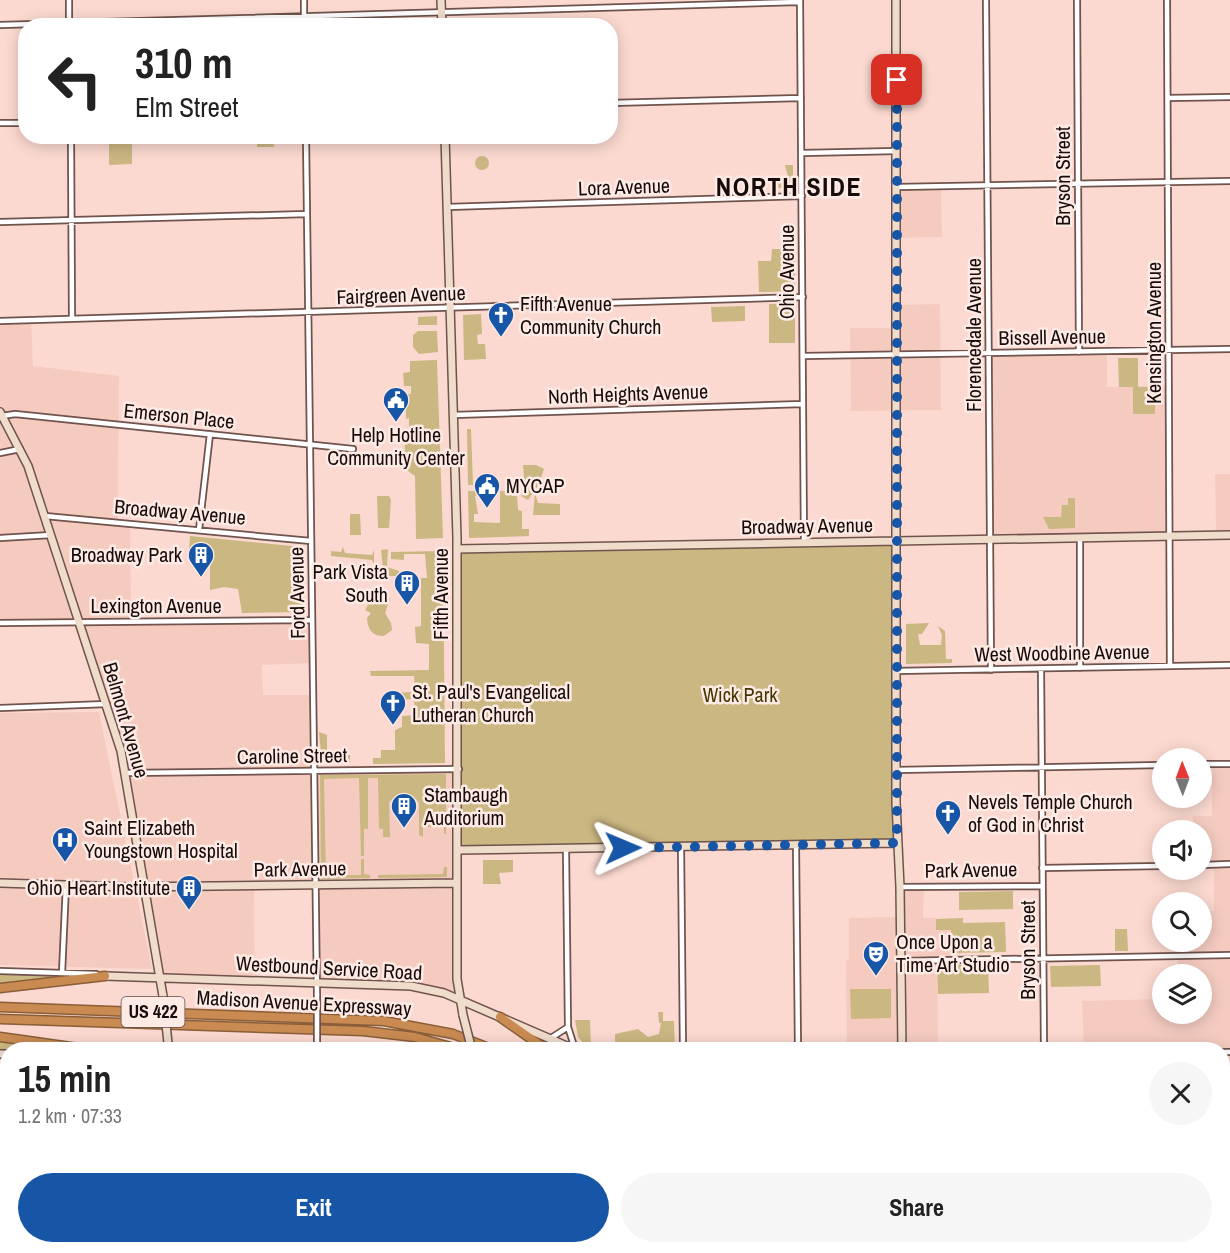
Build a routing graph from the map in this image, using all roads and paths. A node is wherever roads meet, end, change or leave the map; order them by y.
1 (69, 0) edge
2 (304, 0) edge
3 (441, 0) edge
4 (896, 0) edge
5 (986, 0) edge
6 (1077, 0) edge
7 (1167, 0) edge
8 (800, 1) edge
9 (441, 13) junction
10 (304, 17) junction
11 (69, 18) edge
12 (270, 18) edge
13 (441, 18) edge
14 (0, 24) edge
15 (18, 24) edge
16 (1230, 97) edge
17 (801, 98) junction
18 (1168, 98) junction
19 (618, 103) edge
20 (0, 123) edge
21 (18, 123) edge
22 (71, 144) edge
23 (306, 144) edge
24 (445, 144) edge
25 (897, 151) junction
26 (802, 153) junction
27 (1230, 181) edge
28 (1169, 182) junction
29 (1078, 184) junction
30 (988, 186) junction
31 (897, 187) junction
32 (802, 196) junction
33 (447, 207) junction
34 (307, 214) junction
35 (72, 220) junction
36 (0, 222) edge
37 (803, 297) junction
38 (450, 308) junction
39 (308, 312) junction
40 (72, 319) junction
41 (0, 321) edge
42 (1230, 349) edge
43 (1169, 350) junction
44 (1078, 352) junction
45 (988, 353) junction
46 (898, 355) junction
47 (803, 356) junction
48 (803, 404) junction
49 (1, 414) edge
50 (453, 415) junction
51 (210, 434) junction
52 (310, 444) junction
53 (20, 449) junction
54 (353, 449) dead end
55 (0, 453) edge
56 (45, 516) junction
57 (199, 530) junction
58 (51, 535) junction
59 (1230, 536) edge
60 (1170, 537) junction
61 (0, 538) edge
62 (1080, 538) junction
63 (990, 540) junction
64 (311, 541) junction
65 (898, 541) junction
66 (804, 543) junction
67 (457, 549) junction
68 (312, 620) junction
69 (79, 621) junction
70 (0, 623) edge
71 (1230, 664) edge
72 (1170, 666) junction
73 (1080, 668) junction
74 (1041, 669) junction
75 (991, 670) junction
76 (895, 671) junction
77 (106, 704) junction
78 (0, 708) edge
79 (1212, 764) edge
80 (1230, 764) edge
81 (1152, 765) edge
82 (1042, 767) junction
83 (459, 769) junction
84 (896, 770) junction
85 (314, 771) junction
86 (126, 773) junction
87 (897, 843) junction
88 (796, 845) junction
89 (681, 847) junction
90 (566, 849) junction
91 (457, 850) junction
92 (1230, 864) edge
93 (1212, 865) edge
94 (1152, 866) edge
95 (1042, 868) junction
96 (0, 883) edge
97 (456, 883) junction
98 (66, 885) junction
99 (315, 885) junction
100 (1042, 886) junction
101 (145, 887) junction
102 (900, 887) junction
103 (1230, 955) edge
104 (1043, 959) junction
105 (901, 962) junction
106 (0, 971) edge
107 (105, 976) joint
108 (160, 976) junction
109 (62, 977) junction
110 (316, 981) junction
111 (0, 988) edge
112 (460, 999) junction
113 (0, 1007) edge
114 (500, 1017) junction
115 (0, 1019) edge
116 (568, 1027) junction
117 (0, 1037) edge
118 (551, 1038) junction
119 (35, 1042) edge
120 (169, 1042) edge
121 (317, 1042) edge
122 (433, 1042) edge
123 (470, 1042) edge
124 (474, 1042) edge
125 (536, 1042) edge
126 (560, 1042) edge
127 (573, 1042) edge
128 (683, 1042) edge
129 (798, 1042) edge
130 (902, 1042) edge
131 (1044, 1042) edge

1 - 11 street
2 - 10 street
3 - 9 street
4 - 25 street
5 - 30 street, Florencedale Avenue
6 - 29 street, Bryson Street
7 - 18 street, Kensington Avenue
8 - 9 street
8 - 17 street, Ohio Avenue
9 - 10 street
9 - 13 street
10 - 12 street
14 - 15 street
16 - 18 street
17 - 19 street
17 - 26 street, Ohio Avenue
18 - 28 street, Kensington Avenue
20 - 21 street
22 - 35 street
23 - 34 street, Ford Avenue
24 - 33 street, Fifth Avenue
25 - 26 street
25 - 31 street
26 - 32 street, Ohio Avenue
27 - 28 street
28 - 29 street
28 - 43 street, Kensington Avenue
29 - 30 street
29 - 44 street, Bryson Street
30 - 31 street
30 - 45 street, Florencedale Avenue
31 - 46 street
32 - 33 street, Lora Avenue
32 - 37 street, Ohio Avenue
33 - 38 street, Fifth Avenue
34 - 35 street
34 - 39 street, Ford Avenue
35 - 36 street
35 - 40 street
37 - 38 street, Fairgreen Avenue
37 - 47 street, Ohio Avenue
38 - 39 street, Fairgreen Avenue
38 - 50 street, Fifth Avenue
39 - 40 street, Fairgreen Avenue
39 - 52 street, Ford Avenue
40 - 41 street, Fairgreen Avenue
42 - 43 street, Bissell Avenue
43 - 44 street, Bissell Avenue
43 - 60 street, Kensington Avenue
44 - 45 street, Bissell Avenue
45 - 46 street, Bissell Avenue
45 - 63 street, Florencedale Avenue
46 - 47 street, Bissell Avenue
46 - 65 street
47 - 48 street, Ohio Avenue
48 - 50 street, North Heights Avenue
48 - 66 street, Ohio Avenue
49 - 51 street, Emerson Place
49 - 53 street, Belmont Avenue
50 - 67 street, Fifth Avenue
51 - 52 street, Emerson Place
51 - 57 street
52 - 54 street, Emerson Place
52 - 64 street, Ford Avenue
53 - 55 street
53 - 56 street, Belmont Avenue
56 - 57 street, Broadway Avenue
56 - 58 street, Belmont Avenue
57 - 64 street, Broadway Avenue
58 - 61 street
58 - 69 street, Belmont Avenue
59 - 60 street, Broadway Avenue
60 - 62 street, Broadway Avenue
60 - 72 street, Kensington Avenue
62 - 63 street, Broadway Avenue
62 - 73 street
63 - 65 street, Broadway Avenue
63 - 75 street, Florencedale Avenue
64 - 68 street, Ford Avenue
65 - 66 street, Broadway Avenue
65 - 76 street
66 - 67 street, Broadway Avenue
67 - 83 street, Fifth Avenue
68 - 69 street, Lexington Avenue
68 - 85 street, Ford Avenue
69 - 70 street, Lexington Avenue
69 - 77 street, Belmont Avenue
71 - 72 street, West Woodbine Avenue
72 - 73 street, West Woodbine Avenue
73 - 74 street, West Woodbine Avenue
74 - 75 street, West Woodbine Avenue
74 - 82 street, Bryson Street
75 - 76 street, West Woodbine Avenue
76 - 84 street
77 - 78 street
77 - 86 street, Belmont Avenue
79 - 80 street
81 - 82 street
82 - 84 street
82 - 95 street, Bryson Street
83 - 85 street, Caroline Street
83 - 91 street, Fifth Avenue
84 - 87 street
85 - 86 street, Caroline Street
85 - 99 street, Ford Avenue
86 - 101 street, Belmont Avenue
87 - 88 street
87 - 102 street
88 - 89 street
88 - 129 street
89 - 90 street
89 - 128 street
90 - 91 street
90 - 116 street
91 - 97 street, Fifth Avenue
92 - 93 street
94 - 95 street
95 - 100 street, Bryson Street
96 - 98 street, Park Avenue
97 - 99 street, Park Avenue
97 - 112 street, Fifth Avenue
98 - 101 street, Park Avenue
98 - 109 street
99 - 101 street, Park Avenue
99 - 110 street, Ford Avenue
100 - 102 street, Park Avenue
100 - 104 street, Bryson Street
101 - 108 street, Belmont Avenue
102 - 105 street
103 - 104 street
104 - 105 street
104 - 131 street, Bryson Street
105 - 130 street
106 - 109 street
107 - 108 street, Westbound Service Road
107 - 109 highway
108 - 110 street, Westbound Service Road
108 - 120 street, Belmont Avenue, bridge
109 - 111 highway
110 - 112 street, Westbound Service Road
110 - 121 street, Ford Avenue, bridge
112 - 114 street, Westbound Service Road
112 - 123 street, Fifth Avenue, bridge
113 - 124 highway, Madison Avenue Expressway / US 422
114 - 118 street, Westbound Service Road
114 - 125 highway
115 - 122 highway, Madison Avenue Expressway / US 422
116 - 118 street
116 - 127 street
117 - 119 highway
118 - 126 street, Westbound Service Road

